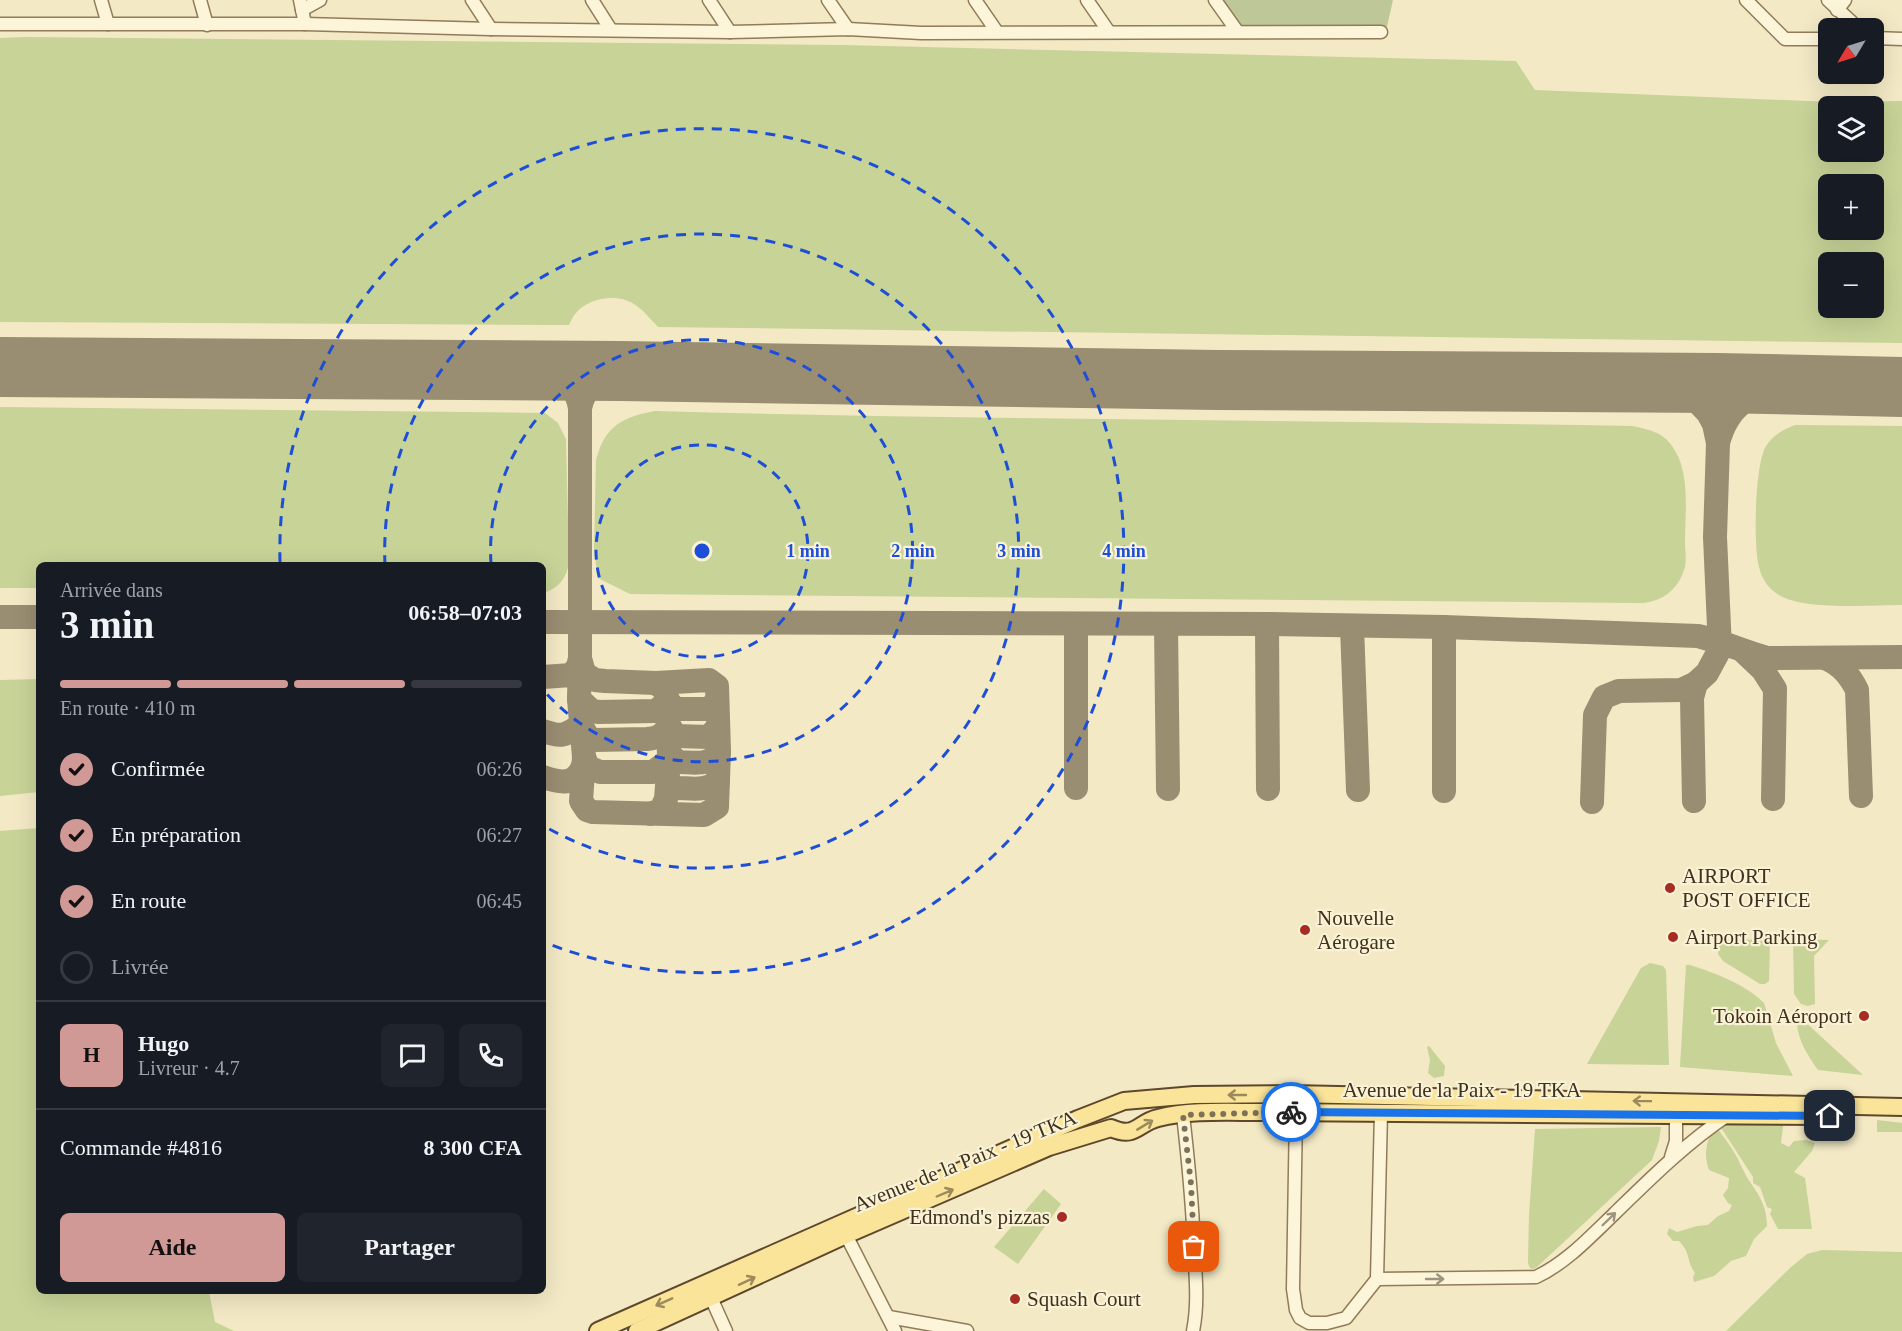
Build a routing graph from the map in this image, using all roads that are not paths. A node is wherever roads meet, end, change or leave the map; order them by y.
1 (101, 0) edge
2 (200, 0) edge
3 (320, 0) edge
4 (472, 0) edge
5 (592, 0) edge
6 (709, 0) edge
7 (828, 0) edge
8 (975, 0) edge
9 (1087, 0) edge
10 (1215, 0) edge
11 (1746, 0) edge
12 (1828, 0) edge
13 (301, 5) edge
14 (1841, 5) edge
15 (1851, 18) edge
16 (0, 24) edge
17 (108, 24) junction
18 (304, 24) junction
19 (207, 25) junction
20 (491, 29) junction
21 (848, 29) junction
22 (611, 30) junction
23 (1237, 31) junction
24 (730, 32) junction
25 (998, 32) junction
26 (1109, 32) junction
27 (1381, 32) dead end
28 (1884, 38) edge
29 (1818, 39) edge
30 (1902, 39) edge
31 (1902, 1107) edge
32 (1296, 1112) junction
33 (1380, 1112) junction
34 (1676, 1114) junction
35 (1183, 1115) junction
36 (1728, 1115) junction
37 (1902, 1117) edge
38 (1671, 1159) junction
39 (846, 1235) junction
40 (1377, 1279) junction
41 (707, 1291) junction
42 (889, 1317) junction
43 (598, 1331) edge
44 (637, 1331) edge
45 (726, 1331) edge
46 (896, 1331) edge
47 (967, 1331) edge
48 (1193, 1331) edge

1 - 17 street
2 - 19 street
3 - 13 street
4 - 20 street
5 - 22 street
6 - 24 street
7 - 21 street
8 - 25 street
9 - 26 street
10 - 23 street
11 - 29 street
12 - 14 street
13 - 18 street
14 - 15 street
16 - 17 street
17 - 19 street
18 - 19 street
18 - 20 street
20 - 22 street
21 - 24 street
21 - 25 street
22 - 24 street
23 - 26 street
23 - 27 street
25 - 26 street
28 - 30 street
31 -> 41 main road, Avenue de la Paix - 19 TKA
32 - 33 main road, Avenue de la Paix - 19 TKA
32 - 35 main road, Avenue de la Paix - 19 TKA
32 - 40 street
33 - 34 main road, Avenue de la Paix - 19 TKA
33 - 40 street
34 - 36 main road, Avenue de la Paix - 19 TKA
34 - 38 street
39 -> 35 main road, Avenue de la Paix - 19 TKA
35 - 48 street
36 - 37 main road, Avenue de la Paix - 19 TKA
36 - 38 street
40 -> 38 street
41 -> 39 main road, Avenue de la Paix - 19 TKA
39 - 42 street
41 -> 43 main road, Avenue de la Paix - 19 TKA
41 - 44 main road, Avenue de la Paix - 19 TKA
41 - 45 street
42 - 46 street
42 - 47 street

